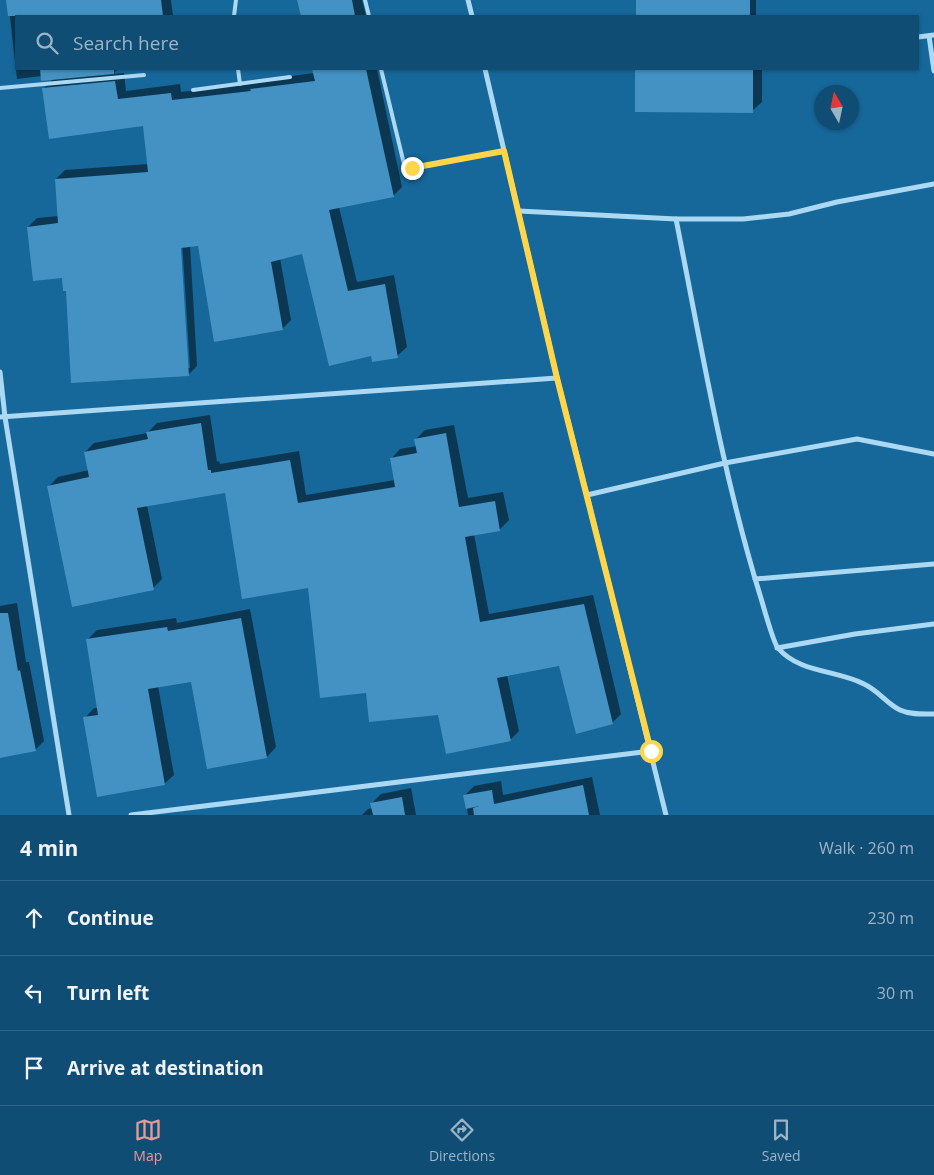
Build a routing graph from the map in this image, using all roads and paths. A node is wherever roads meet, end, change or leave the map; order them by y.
1 (236, 0) edge
2 (365, 0) edge
3 (468, 0) edge
4 (234, 15) edge
5 (369, 15) edge
6 (472, 15) edge
7 (931, 36) edge
8 (238, 70) edge
9 (381, 70) edge
10 (484, 70) edge
11 (934, 71) edge
12 (144, 75) dead end
13 (290, 77) dead end
14 (240, 84) junction
15 (0, 88) edge
16 (192, 90) dead end
17 (504, 151) junction
18 (934, 184) edge
19 (519, 211) junction
20 (676, 219) junction
21 (0, 372) edge
22 (557, 378) junction
23 (3, 417) edge
24 (934, 454) edge
25 (724, 463) junction
26 (588, 495) junction
27 (934, 564) edge
28 (756, 579) junction
29 (934, 624) edge
30 (777, 648) junction
31 (934, 714) edge
32 (651, 751) junction
33 (69, 815) edge
34 (131, 815) edge
35 (666, 815) edge

1 - 4 lane
2 - 5 lane
3 - 6 street
7 - 11 street
8 - 14 lane
9 - 17 lane
10 - 17 street
12 - 15 lane
13 - 14 lane
14 - 16 lane
17 - 19 street
18 - 20 street
19 - 20 street
19 - 22 street
20 - 25 street
21 - 23 street
22 - 23 street
22 - 26 street
23 - 33 street
24 - 25 street
25 - 26 street
25 - 28 street
26 - 32 street
27 - 28 street
28 - 30 street
29 - 30 street
30 - 31 street
32 - 34 street
32 - 35 street

